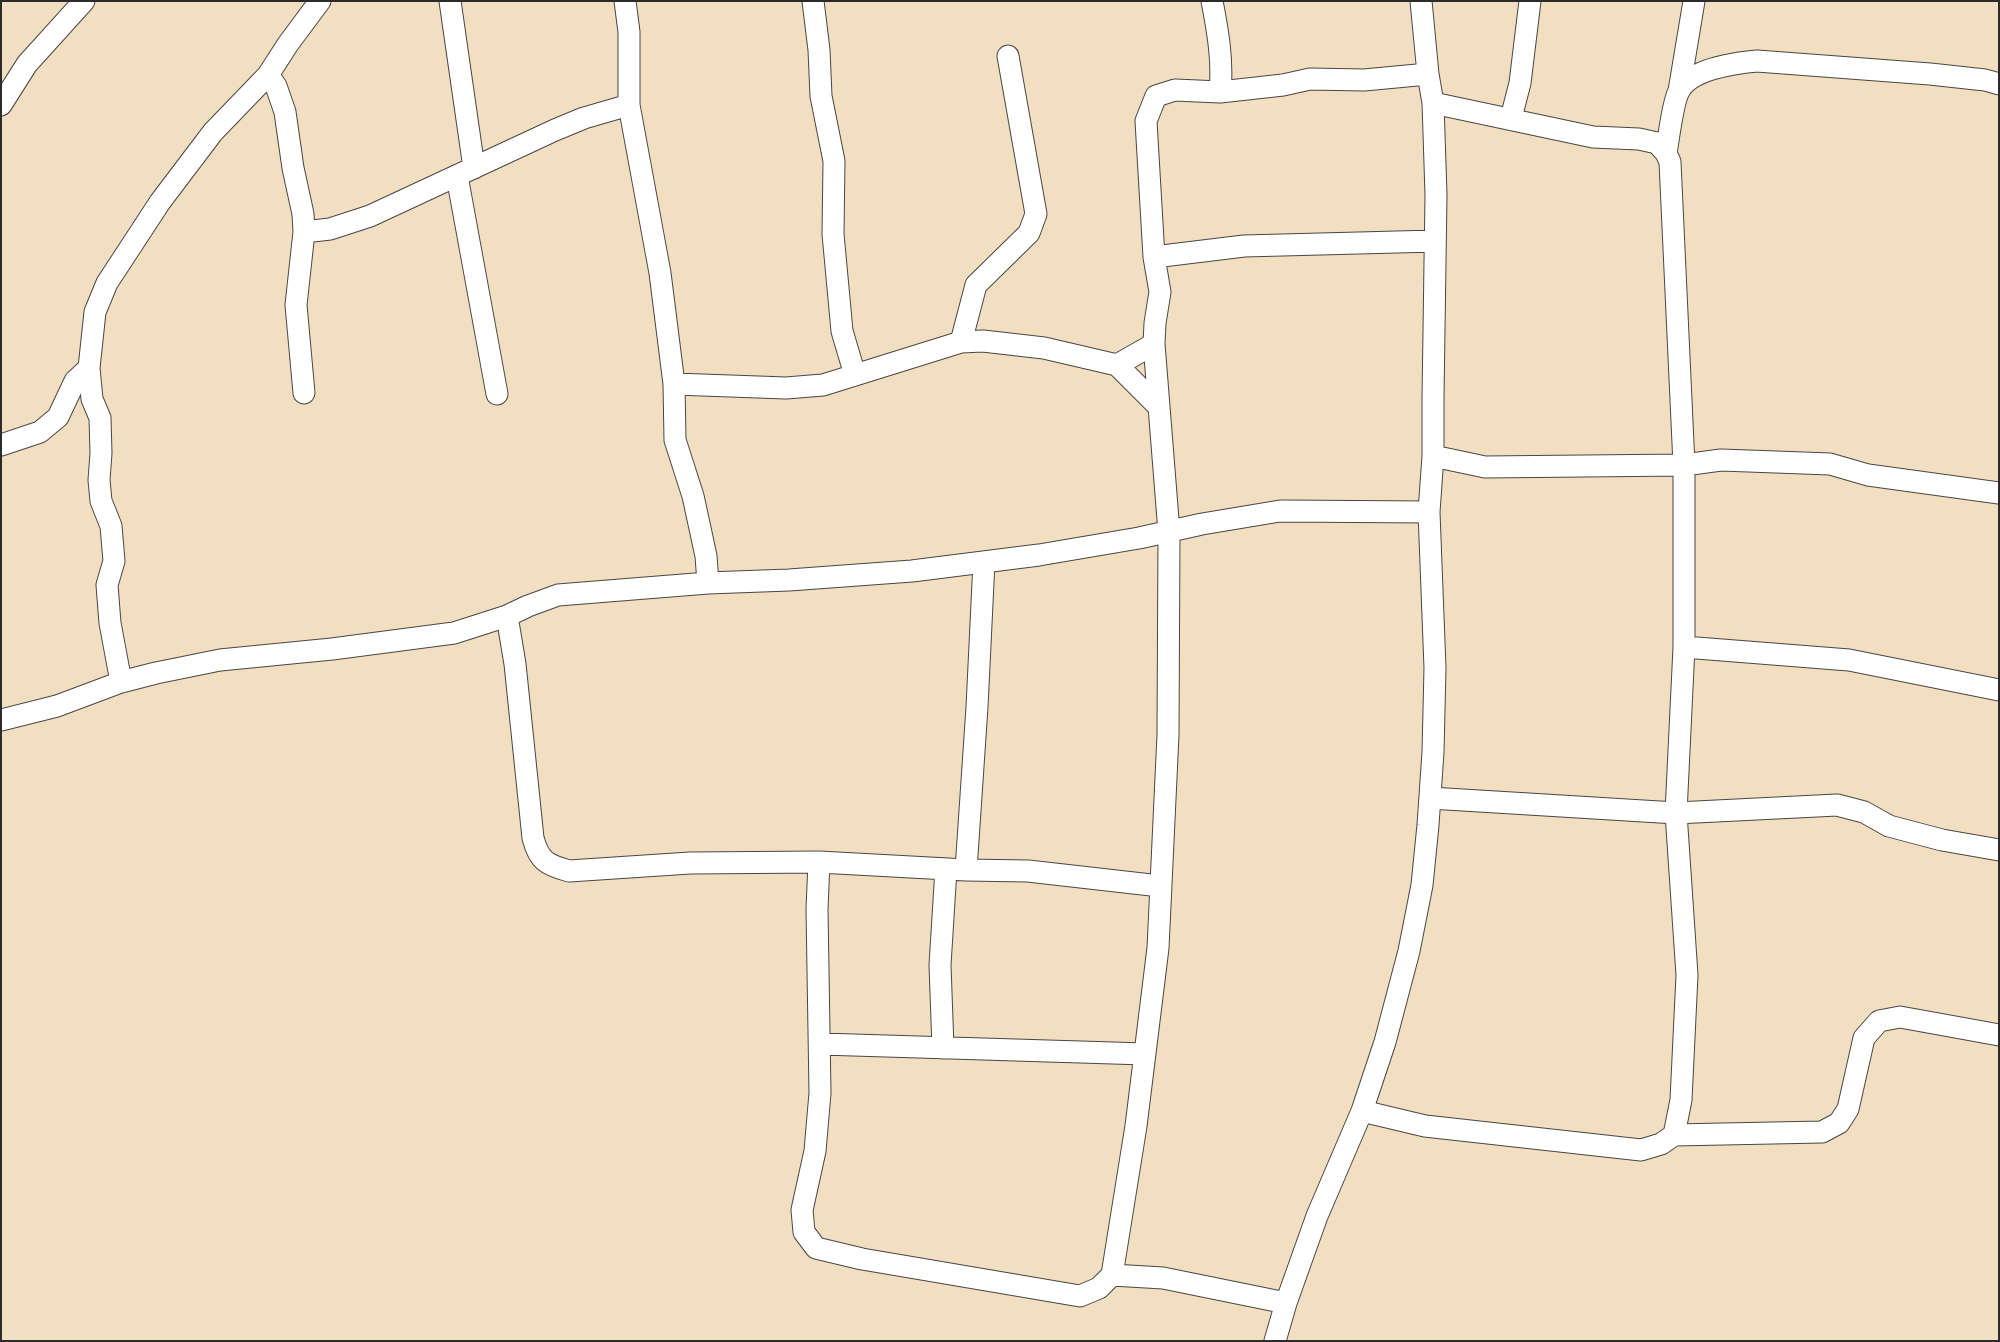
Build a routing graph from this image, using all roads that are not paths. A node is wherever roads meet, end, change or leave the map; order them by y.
1 (84, 1) edge
2 (320, 1) edge
3 (450, 1) edge
4 (625, 1) edge
5 (813, 1) edge
6 (1212, 1) edge
7 (1422, 1) edge
8 (1530, 1) edge
9 (1694, 1) edge
10 (1008, 56) dead end
11 (1428, 74) junction
12 (268, 76) junction
13 (1999, 84) edge
14 (1679, 91) junction
15 (1220, 92) junction
16 (1433, 103) junction
17 (1, 105) edge
18 (629, 106) junction
19 (1511, 118) junction
20 (1666, 153) junction
21 (465, 172) junction
22 (304, 232) junction
23 (1435, 241) junction
24 (1154, 257) junction
25 (960, 342) junction
26 (1154, 344) junction
27 (1117, 365) junction
28 (89, 368) junction
29 (855, 374) junction
30 (674, 384) junction
31 (304, 393) dead end
32 (498, 394) dead end
33 (1159, 407) junction
34 (1, 445) edge
35 (1433, 456) junction
36 (1684, 466) junction
37 (1999, 493) edge
38 (1429, 512) junction
39 (1169, 532) junction
40 (984, 562) junction
41 (708, 583) junction
42 (507, 616) junction
43 (1684, 647) junction
44 (121, 682) junction
45 (1999, 690) edge
46 (1, 720) edge
47 (1430, 798) junction
48 (1676, 813) junction
49 (1999, 850) edge
50 (819, 862) junction
51 (956, 869) junction
52 (1160, 886) junction
53 (1999, 1035) edge
54 (821, 1044) junction
55 (943, 1048) junction
56 (1144, 1054) junction
57 (1362, 1111) junction
58 (1674, 1135) junction
59 (1112, 1275) junction
60 (1286, 1303) junction
61 (1275, 1341) edge

1 - 17 street
2 - 12 street
3 - 21 street
4 - 18 street
5 - 29 street
6 - 15 street
7 - 11 street
8 - 19 street
9 - 14 street
10 - 25 street
11 - 15 street
11 - 16 street
12 - 22 street
12 - 28 street
13 - 14 street
14 - 20 street
15 - 24 street
16 - 19 street
16 - 23 street
18 - 21 street
18 - 30 street
19 - 20 street
20 - 36 street
21 - 22 street
21 - 32 street
22 - 31 street
23 - 24 street
23 - 35 street
24 - 26 street
25 - 27 street
25 - 29 street
26 - 27 street
26 - 33 street
27 - 33 street
28 - 34 street
28 - 44 street
29 - 30 street
30 - 41 street
33 - 39 street
35 - 36 street
35 - 38 street
36 - 37 street
36 - 43 street
38 - 39 street
38 - 47 street
39 - 40 street
39 - 52 street
40 - 41 street
40 - 51 street
41 - 42 street
42 - 44 street
42 - 50 street
43 - 45 street
43 - 48 street
44 - 46 street
47 - 48 street
47 - 57 street
48 - 49 street
48 - 58 street
50 - 51 street
50 - 54 street
51 - 52 street
51 - 55 street
52 - 56 street
53 - 58 street
54 - 55 street
54 - 59 street
55 - 56 street
56 - 59 street
57 - 58 street
57 - 60 street
59 - 60 street
60 - 61 street

